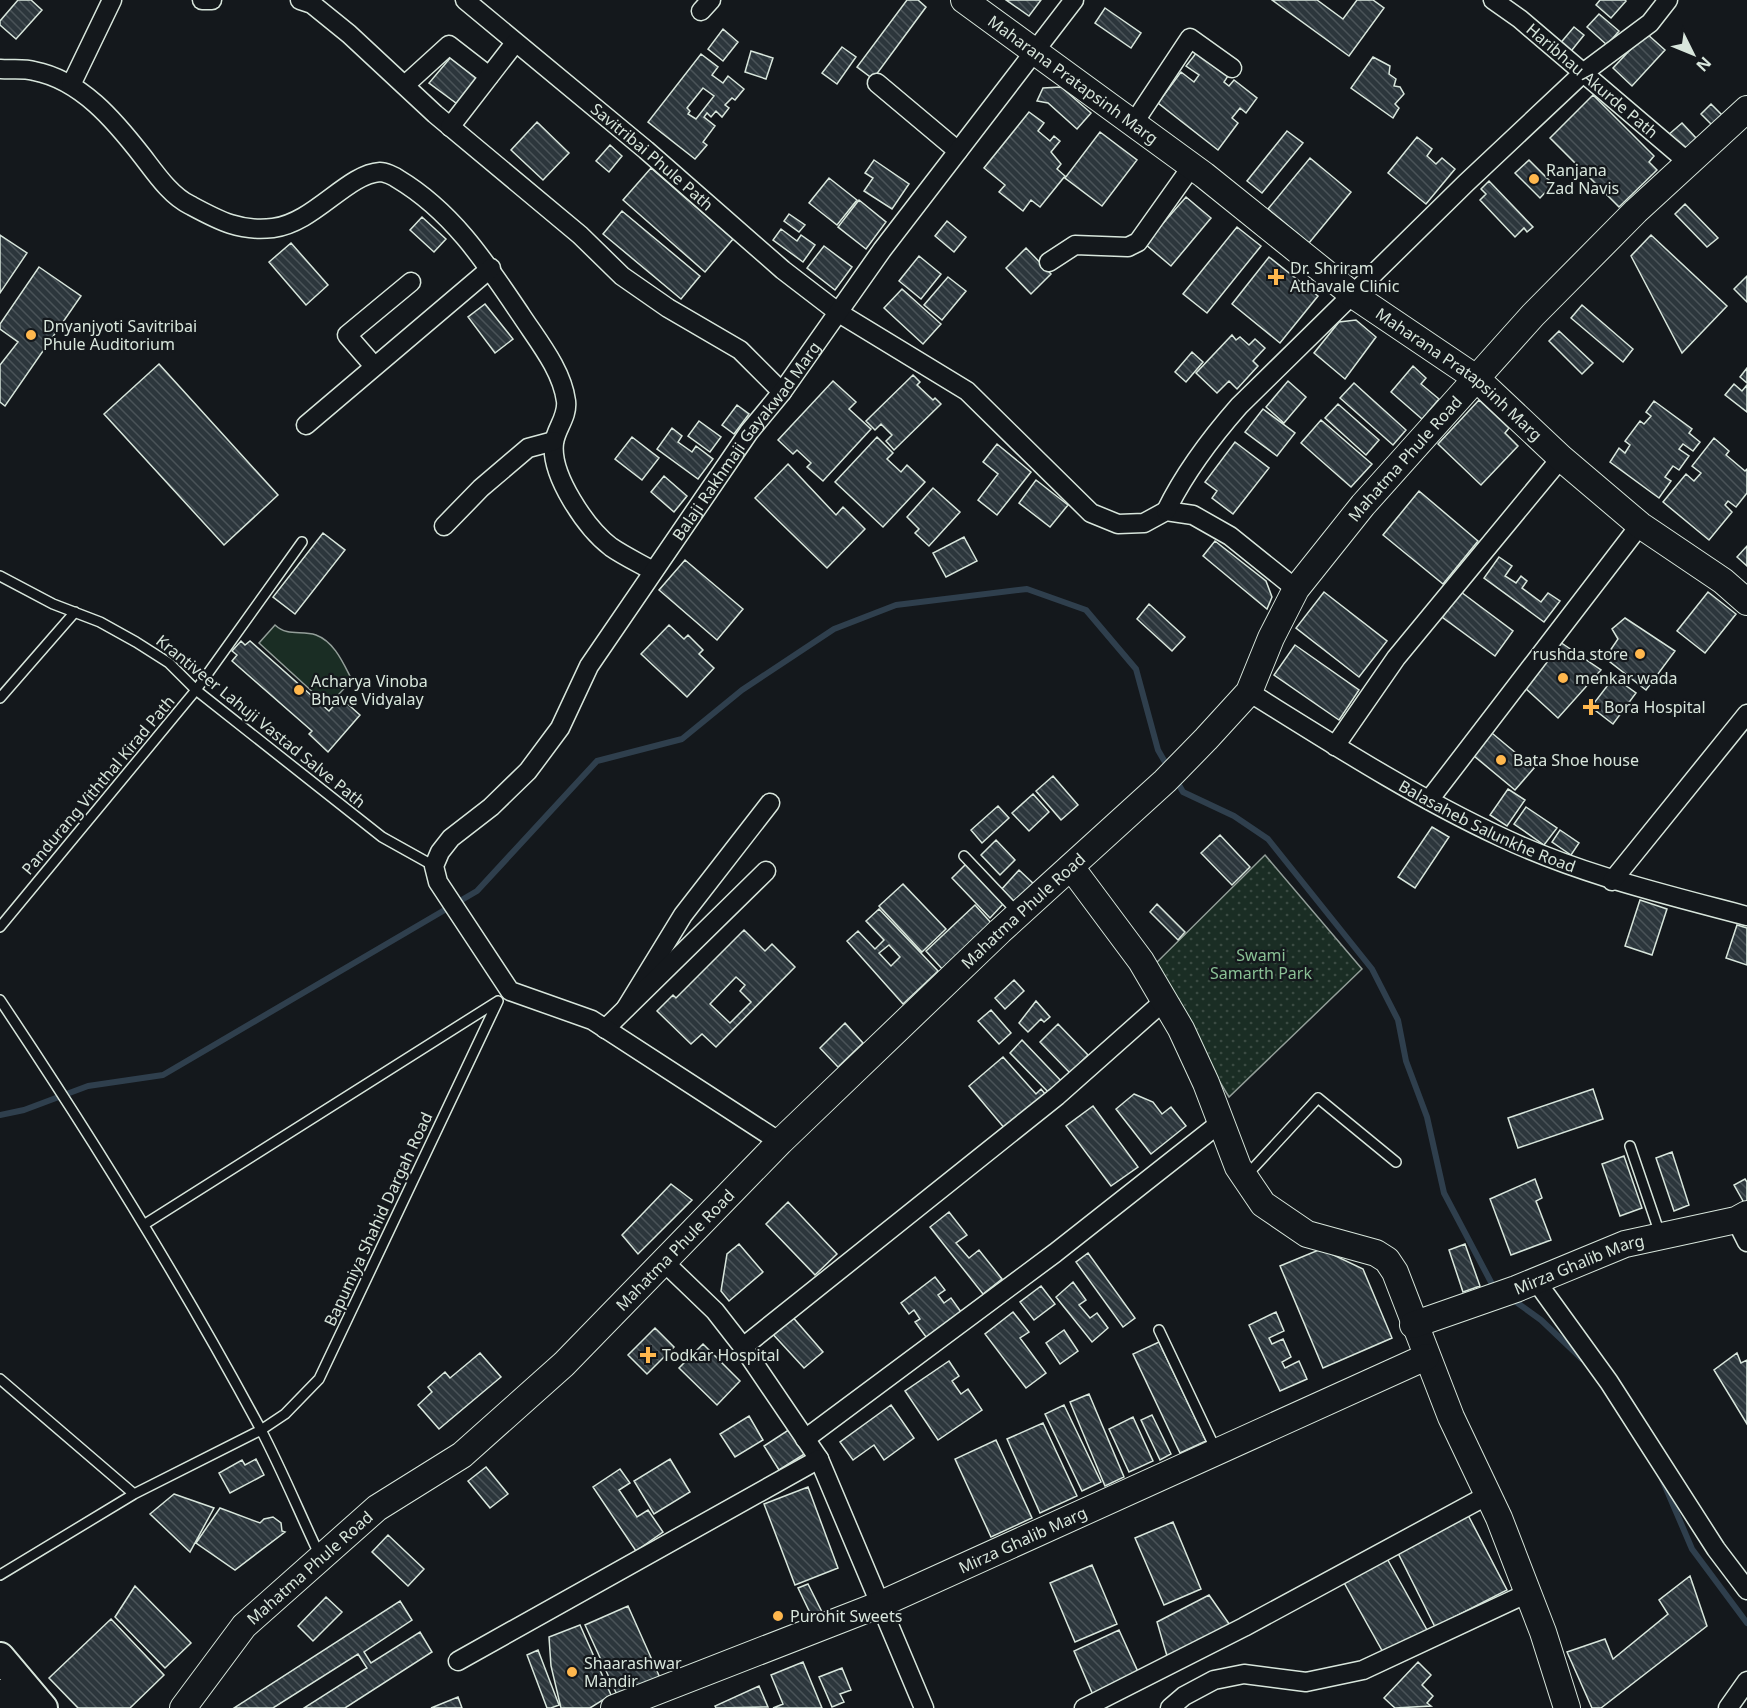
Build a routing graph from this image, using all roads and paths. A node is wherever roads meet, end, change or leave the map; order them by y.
1 (112, 0) edge
2 (202, 0) edge
3 (212, 0) edge
4 (300, 0) edge
5 (465, 0) edge
6 (964, 0) edge
7 (1074, 0) edge
8 (1493, 0) edge
9 (1668, 0) edge
10 (515, 43) junction
11 (1033, 52) junction
12 (1232, 68) dead end
13 (0, 69) edge
14 (1583, 73) junction
15 (489, 76) junction
16 (877, 83) dead end
17 (71, 85) junction
18 (405, 85) junction
19 (1747, 109) edge
20 (1133, 124) junction
21 (450, 127) junction
22 (958, 151) junction
23 (1689, 163) junction
24 (1192, 166) junction
25 (1049, 262) dead end
26 (490, 268) junction
27 (411, 282) dead end
28 (1353, 295) junction
29 (839, 313) junction
30 (374, 366) junction
31 (1476, 378) junction
32 (782, 392) junction
33 (306, 424) dead end
34 (554, 441) junction
35 (1561, 458) junction
36 (1166, 511) junction
37 (1640, 525) junction
38 (444, 526) dead end
39 (302, 542) dead end
40 (653, 571) junction
41 (0, 576) edge
42 (1296, 589) junction
43 (1747, 602) edge
44 (75, 612) junction
45 (196, 690) junction
46 (1249, 692) junction
47 (0, 698) edge
48 (1747, 714) edge
49 (1335, 746) junction
50 (1429, 800) junction
51 (770, 803) dead end
52 (964, 856) dead end
53 (1071, 867) junction
54 (766, 871) dead end
55 (436, 874) junction
56 (1612, 881) junction
57 (1019, 914) junction
58 (1747, 916) edge
59 (0, 927) edge
60 (504, 996) junction
61 (0, 1000) edge
62 (1164, 1001) junction
63 (626, 1008) junction
64 (605, 1029) junction
65 (1220, 1123) junction
66 (780, 1142) junction
67 (1630, 1146) dead end
68 (1396, 1161) dead end
69 (1245, 1177) junction
70 (145, 1224) junction
71 (1743, 1225) edge
72 (1661, 1237) junction
73 (664, 1262) junction
74 (1526, 1285) junction
75 (1413, 1324) junction
76 (1159, 1330) dead end
77 (743, 1347) junction
78 (1426, 1357) junction
79 (0, 1379) edge
80 (261, 1430) junction
81 (805, 1440) junction
82 (1217, 1452) junction
83 (819, 1459) junction
84 (134, 1494) junction
85 (1488, 1495) junction
86 (320, 1556) junction
87 (0, 1575) edge
88 (1747, 1590) edge
89 (1528, 1593) junction
90 (881, 1604) junction
91 (1200, 1649) junction
92 (0, 1658) edge
93 (458, 1661) dead end
94 (1214, 1680) junction
95 (1747, 1681) edge
96 (0, 1694) edge
97 (12, 1708) edge
98 (43, 1708) edge
99 (183, 1708) edge
100 (614, 1708) edge
101 (924, 1708) edge
102 (1084, 1708) edge
103 (1170, 1708) edge
104 (1567, 1708) edge
105 (1728, 1708) edge

1 - 17 street
2 - 3 street
4 - 18 street
5 - 10 street, Savitribai Phule Path
6 - 11 street, Maharana Pratapsinh Marg
7 - 11 street, Balaji Rakhmaji Gayakwad Marg
8 - 14 street, Haribhau Akurde Path
9 - 14 street
10 - 15 street
10 - 29 street, Savitribai Phule Path
11 - 20 street, Maharana Pratapsinh Marg
11 - 22 street, Balaji Rakhmaji Gayakwad Marg
12 - 20 street
13 - 17 street
14 - 23 street, Haribhau Akurde Path
14 - 28 street
15 - 18 street
15 - 21 street
16 - 22 street
17 - 26 street
18 - 21 street
19 - 23 street, Mahatma Phule Road
20 - 24 street, Maharana Pratapsinh Marg
21 - 32 street
22 - 29 street, Balaji Rakhmaji Gayakwad Marg
23 - 31 street, Mahatma Phule Road
24 - 25 street
24 - 28 street, Maharana Pratapsinh Marg
26 - 30 street
26 - 34 street
27 - 30 street
28 - 31 street, Maharana Pratapsinh Marg
28 - 36 street
29 - 32 street, Balaji Rakhmaji Gayakwad Marg
29 - 36 street, Savitribai Phule Path
30 - 33 street
31 - 35 street, Maharana Pratapsinh Marg
31 - 42 street, Mahatma Phule Road
32 - 40 street, Balaji Rakhmaji Gayakwad Marg
34 - 38 street
34 - 40 street
35 - 37 street, Maharana Pratapsinh Marg
35 - 49 street
36 - 42 street
37 - 43 street, Maharana Pratapsinh Marg
37 - 50 street
39 - 45 lane, Pandurang Viththal Kirad Path
40 - 55 street, Balaji Rakhmaji Gayakwad Marg
41 - 44 lane, Krantiveer Lahuji Vastad Salve Path
42 - 46 street, Mahatma Phule Road
44 - 45 lane, Krantiveer Lahuji Vastad Salve Path
44 - 47 lane
45 - 55 lane, Krantiveer Lahuji Vastad Salve Path
45 - 59 lane, Pandurang Viththal Kirad Path
46 - 49 street, Balasaheb Salunkhe Road
46 - 53 street, Mahatma Phule Road
48 - 56 street
49 - 50 street, Balasaheb Salunkhe Road
50 - 56 street, Balasaheb Salunkhe Road
51 - 63 street
52 - 57 lane
53 - 57 street, Mahatma Phule Road
53 - 62 street
54 - 63 street
55 - 60 street
56 - 58 street, Balasaheb Salunkhe Road
57 - 66 street, Mahatma Phule Road
60 - 64 street
60 - 70 lane
60 - 80 lane, Bapumiya Shahid Dargah Road
61 - 70 lane
62 - 65 street
62 - 77 street
63 - 64 street
64 - 66 street
65 - 69 street
65 - 81 street
66 - 73 street, Mahatma Phule Road
67 - 72 lane
68 - 69 lane
69 - 75 street
70 - 80 lane
71 - 72 street, Mirza Ghalib Marg
72 - 74 street, Mirza Ghalib Marg
73 - 77 street
73 - 86 street, Mahatma Phule Road
74 - 75 street, Mirza Ghalib Marg
74 - 88 street
75 - 78 street
76 - 82 lane
77 - 81 street
78 - 82 street, Mirza Ghalib Marg
78 - 85 street
79 - 84 lane
80 - 84 lane, Bapumiya Shahid Dargah Road
80 - 86 lane
81 - 83 street
82 - 90 street, Mirza Ghalib Marg
83 - 90 street
83 - 93 street
84 - 87 lane, Bapumiya Shahid Dargah Road
85 - 89 street
85 - 91 street
86 - 99 street, Mahatma Phule Road
89 - 94 street
89 - 104 street
90 - 100 street, Mirza Ghalib Marg
90 - 101 street
91 - 94 street
91 - 102 street
92 - 98 main road
94 - 103 street
95 - 105 street
96 - 97 main road

